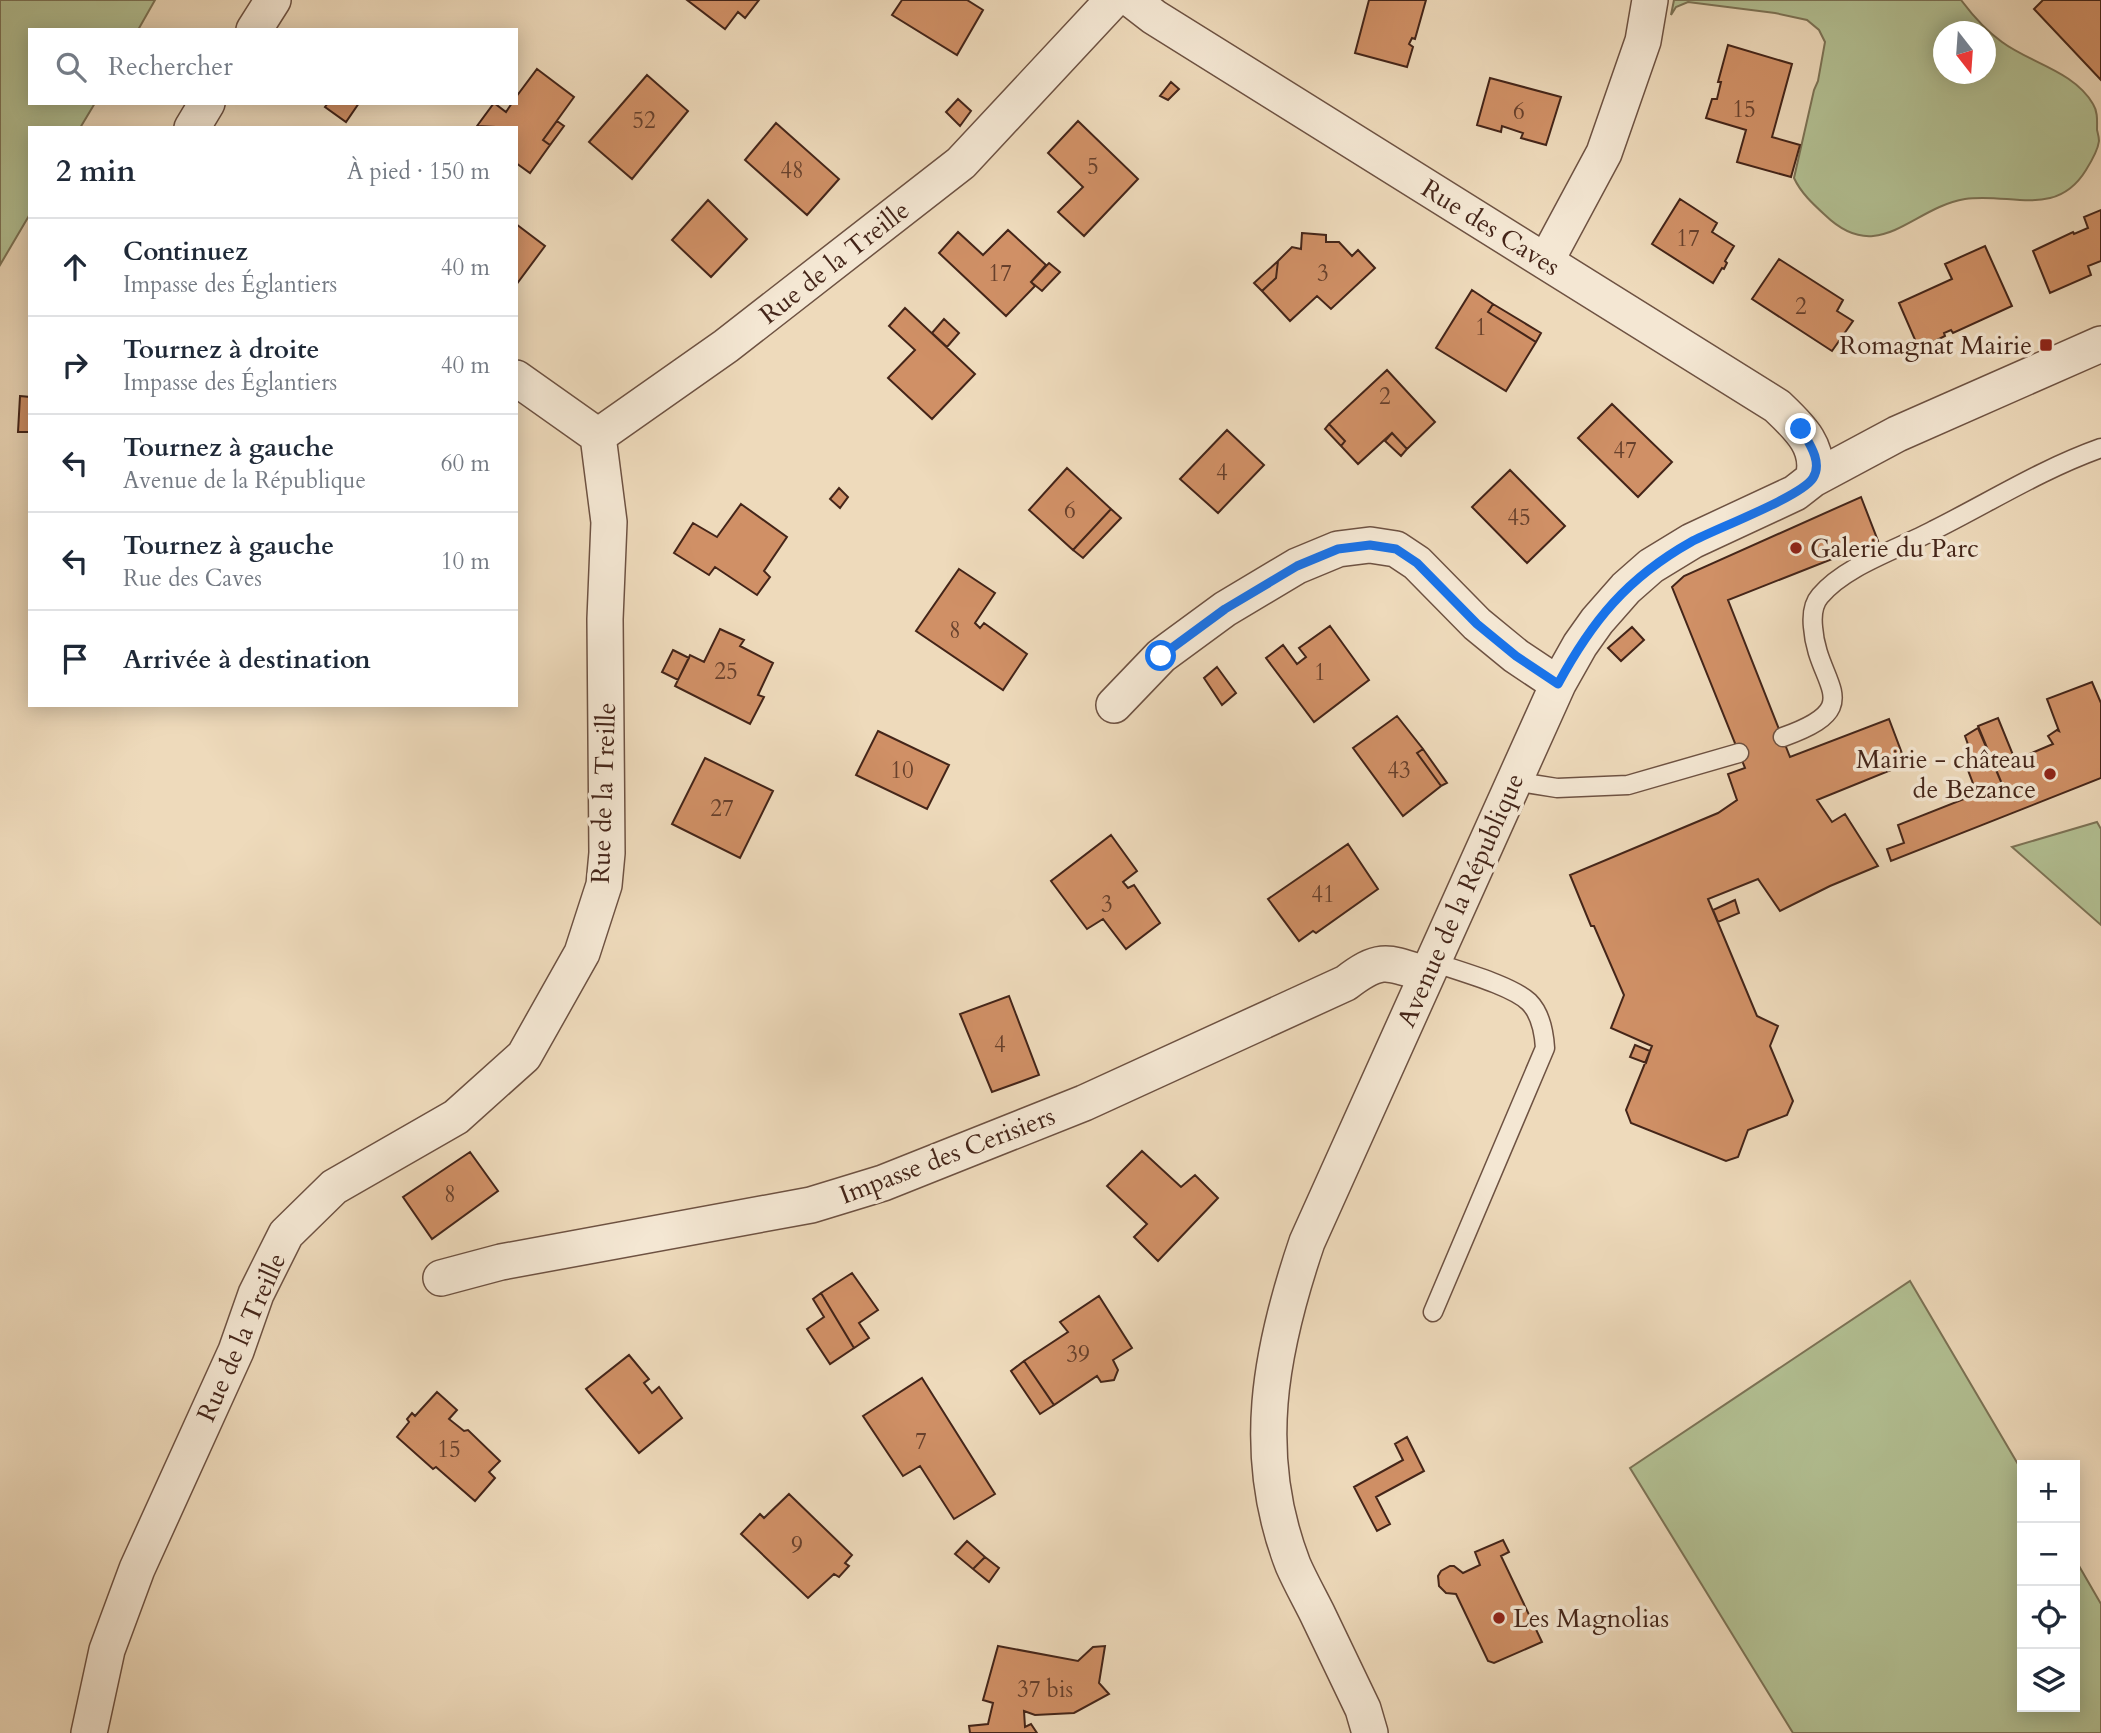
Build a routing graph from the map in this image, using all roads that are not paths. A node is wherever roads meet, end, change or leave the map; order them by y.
1 (273, 0) edge
2 (1113, 0) edge
3 (1132, 0) edge
4 (1650, 0) edge
5 (255, 28) edge
6 (206, 105) edge
7 (193, 126) edge
8 (1546, 261) junction
9 (2101, 344) edge
10 (518, 379) edge
11 (598, 436) junction
12 (2101, 448) edge
13 (1813, 479) junction
14 (1558, 684) junction
15 (1114, 705) dead end
16 (1783, 737) dead end
17 (1739, 753) dead end
18 (1513, 781) junction
19 (1430, 969) junction
20 (441, 1278) dead end
21 (1433, 1312) dead end
22 (89, 1733) edge
23 (1370, 1733) edge

1 - 5 street
2 - 11 street, Rue de la Treille
3 - 8 street, Rue des Caves
4 - 8 street
6 - 7 street
8 - 13 street, Rue des Caves
9 - 13 street, Avenue de la République
10 - 11 street
11 - 22 street, Rue de la Treille
12 - 16 lane
13 - 14 street, Avenue de la République
14 - 15 street
14 - 18 street, Avenue de la République
17 - 18 lane
18 - 19 street, Avenue de la République
19 - 20 street, Impasse des Cerisiers
19 - 21 lane
19 - 23 street, Avenue de la République

